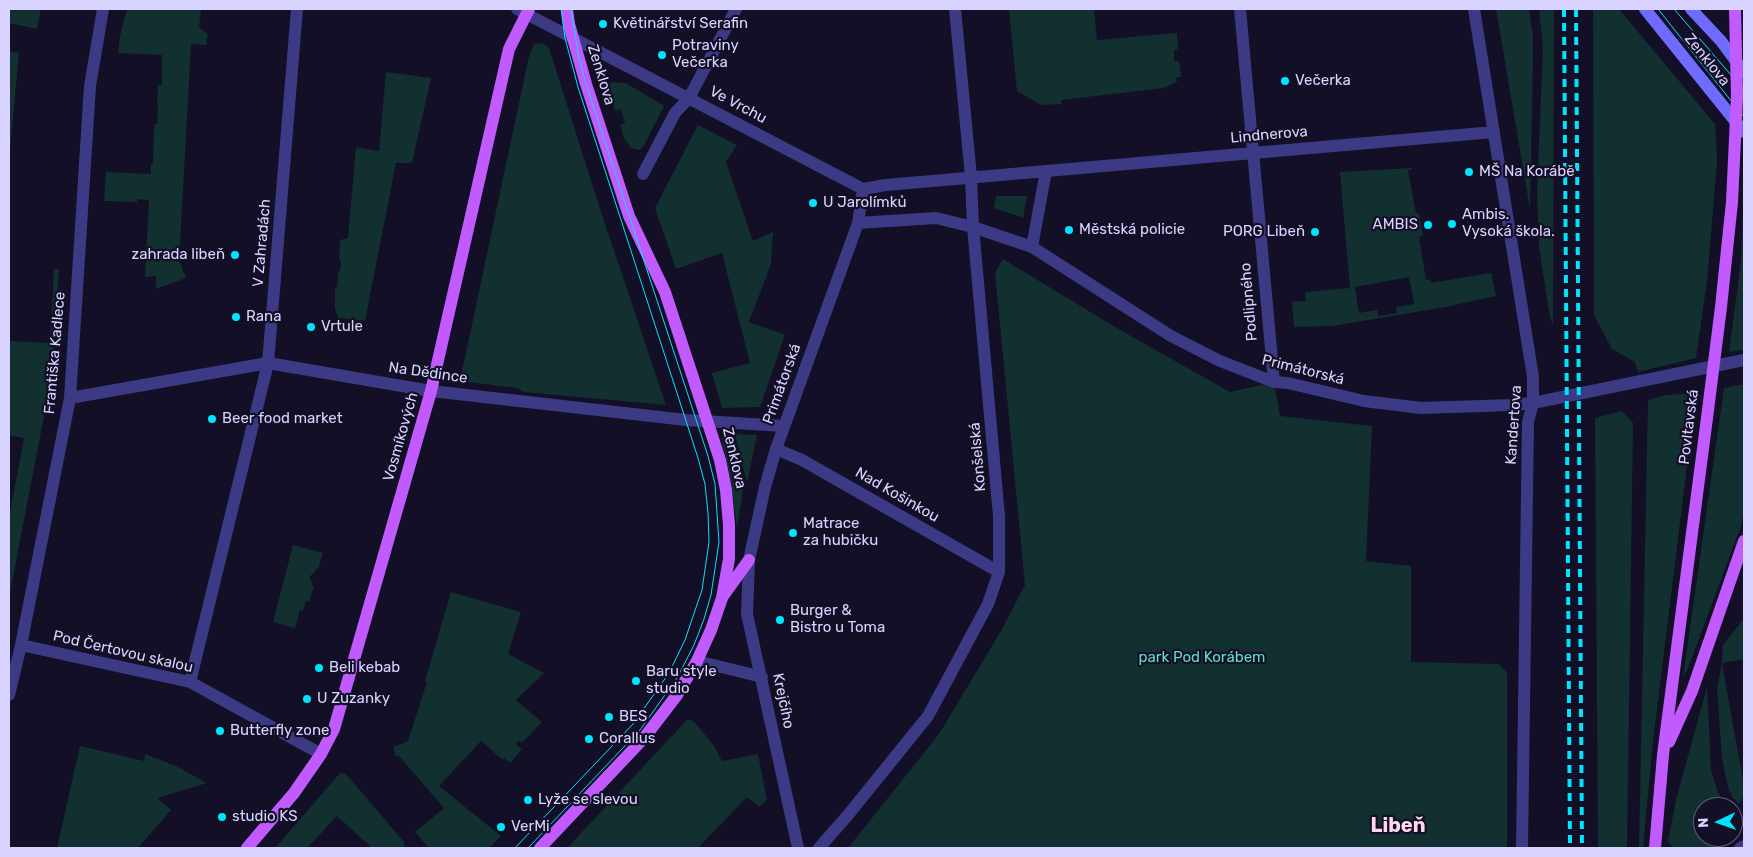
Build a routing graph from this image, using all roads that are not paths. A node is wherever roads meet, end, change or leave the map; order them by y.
1 (104, 9) edge
2 (297, 9) edge
3 (567, 9) edge
4 (736, 9) edge
5 (955, 9) edge
6 (1240, 9) edge
7 (1474, 9) edge
8 (1645, 9) edge
9 (1691, 9) edge
10 (1736, 9) edge
11 (524, 10) edge
12 (572, 36) junction
13 (1744, 72) edge
14 (689, 98) junction
15 (1494, 132) junction
16 (1744, 132) edge
17 (1252, 153) junction
18 (1046, 171) junction
19 (643, 174) dead end
20 (971, 178) junction
21 (863, 189) junction
22 (858, 223) junction
23 (973, 227) junction
24 (1032, 247) junction
25 (1744, 360) edge
26 (268, 363) junction
27 (1274, 382) junction
28 (431, 391) junction
29 (70, 398) junction
30 (1533, 402) junction
31 (708, 422) junction
32 (784, 426) junction
33 (776, 449) junction
34 (1744, 541) edge
35 (749, 560) junction
36 (999, 572) junction
37 (722, 598) junction
38 (21, 645) junction
39 (697, 661) junction
40 (762, 677) junction
41 (190, 682) junction
42 (9, 695) edge
43 (321, 754) junction
44 (1663, 756) junction
45 (1744, 846) edge
46 (247, 848) edge
47 (540, 848) edge
48 (798, 848) edge
49 (819, 848) edge
50 (1522, 848) edge
51 (1655, 848) edge
52 (1740, 848) edge

1 - 29 street, Františka Kadlece
2 - 26 street, V Zahradách
3 - 12 main road, Zenklova
4 - 14 street
5 - 20 street, Konšelská
6 - 17 street, Podlipného
7 - 15 street, Kandertova
8 - 16 main road, Zenklova
9 - 13 main road, Zenklova
10 - 44 main road, Povltavská, bridge
11 - 12 street, Zenklova
11 - 28 main road, Vosmíkových
12 - 14 street, Ve Vrchu
12 - 31 main road, Zenklova
14 - 19 street
14 - 21 street, Ve Vrchu
15 - 17 street, Lindnerova
15 - 30 street, Kandertova
17 - 18 street, Lindnerova
17 - 27 street, Podlipného
18 - 20 street, Lindnerova
18 - 24 street
20 - 21 street, Lindnerova
20 - 23 street, Konšelská
21 - 22 street, Primátorská
22 - 23 street, Primátorská
22 - 32 street, Primátorská
23 - 24 street, Primátorská
23 - 36 street, Konšelská
24 - 27 street, Primátorská
25 - 30 street, Primátorská
26 - 28 street, Na Dědince
26 - 29 street, Na Dědince
26 - 41 street, V Zahradách
27 - 30 street, Primátorská
28 - 31 street, Na Dědince
28 - 43 main road, Vosmíkových
29 - 38 street, Františka Kadlece
30 - 50 street, Kandertova
31 - 32 street, Na Dědince
31 - 37 main road, Zenklova
32 - 33 street, Primátorská
33 - 35 street, Primátorská
33 - 36 street, Nad Košinkou
34 - 44 main road
35 - 37 main road
35 - 40 street, Krejčího
36 - 49 street, Konšelská
37 - 39 main road, Zenklova
38 - 41 street, Pod Čertovou skalou
38 - 42 street, Františka Kadlece
39 - 40 street
39 - 47 main road, Zenklova
40 - 48 street, Krejčího
41 - 43 street, Pod Čertovou skalou
43 - 46 main road, Vosmíkových
44 - 51 main road, Povltavská
45 - 52 street

